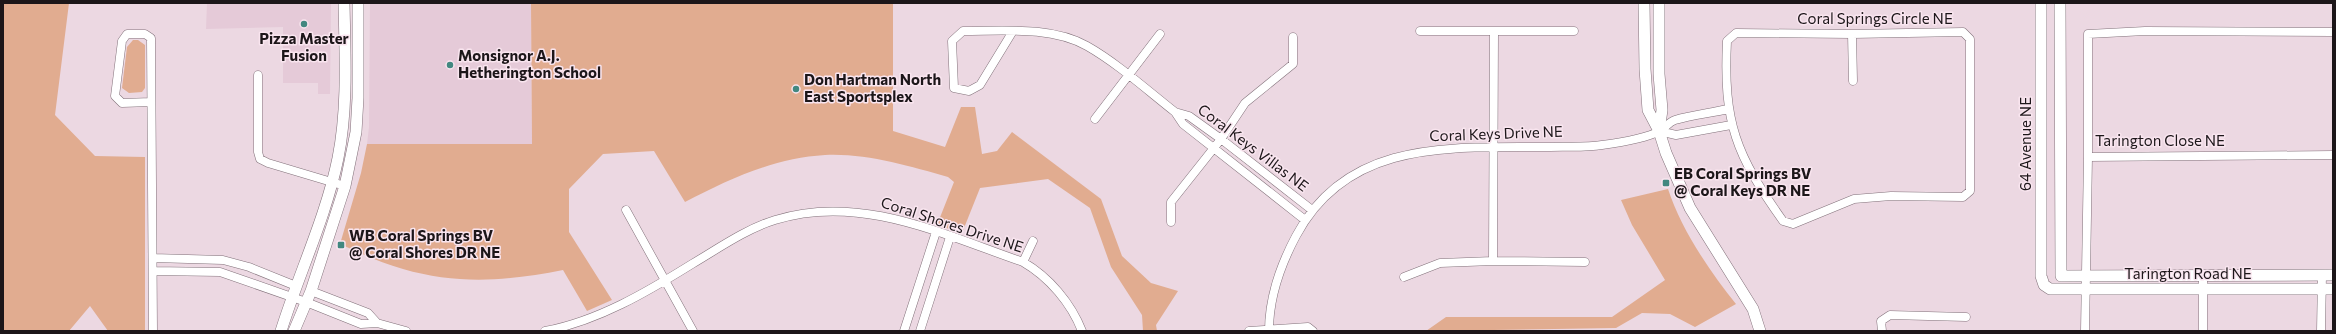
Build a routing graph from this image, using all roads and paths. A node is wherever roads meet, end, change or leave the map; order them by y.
1 (344, 3) edge
2 (358, 3) edge
3 (1644, 3) edge
4 (1659, 3) edge
5 (2041, 3) edge
6 (2060, 3) edge
7 (1013, 31) junction
8 (1420, 31) dead end
9 (1494, 32) junction
10 (1574, 32) dead end
11 (2333, 32) edge
12 (1160, 34) dead end
13 (1852, 34) junction
14 (1293, 37) dead end
15 (258, 75) dead end
16 (1129, 76) junction
17 (1852, 80) dead end
18 (358, 85) junction
19 (344, 86) junction
20 (151, 102) junction
21 (1728, 109) junction
22 (1175, 112) junction
23 (1095, 119) dead end
24 (1731, 125) junction
25 (1659, 131) junction
26 (1217, 144) junction
27 (1493, 147) junction
28 (2333, 155) edge
29 (2088, 157) junction
30 (332, 183) junction
31 (345, 186) junction
32 (626, 210) dead end
33 (1312, 210) junction
34 (1304, 220) junction
35 (1171, 222) dead end
36 (936, 232) junction
37 (950, 237) junction
38 (1033, 241) dead end
39 (153, 258) junction
40 (1494, 261) junction
41 (1023, 262) junction
42 (1585, 262) dead end
43 (153, 271) junction
44 (2322, 275) junction
45 (2333, 275) edge
46 (2086, 276) junction
47 (2203, 276) junction
48 (1404, 277) dead end
49 (666, 280) junction
50 (2044, 285) joint
51 (296, 286) junction
52 (2322, 288) junction
53 (2333, 288) edge
54 (2086, 289) junction
55 (2203, 289) junction
56 (310, 291) junction
57 (292, 298) junction
58 (306, 302) junction
59 (1966, 317) dead end
60 (377, 323) junction
61 (1269, 330) edge
62 (153, 331) edge
63 (281, 331) edge
64 (294, 331) edge
65 (406, 331) edge
66 (545, 331) edge
67 (693, 331) edge
68 (904, 331) edge
69 (920, 331) edge
70 (1082, 331) edge
71 (1249, 331) edge
72 (1313, 331) edge
73 (1760, 331) edge
74 (1882, 331) edge
75 (2085, 331) edge
76 (2203, 331) edge
77 (2321, 331) edge

1 - 19 street
2 - 18 street
3 - 25 street
4 - 25 street
5 - 50 street, 64 Avenue NE
6 - 46 street, Tarington Road NE
7 - 7 street, Coral Keys Villas NE
7 - 16 street, Coral Keys Villas NE
8 - 9 street
9 - 10 street
9 - 27 street
11 - 29 street, Tarington Close NE
12 - 16 street
13 - 17 street
13 - 21 street, Coral Springs Circle NE
13 - 24 street, Coral Springs Circle NE
14 - 26 street
15 - 30 street
16 - 22 street, Coral Keys Villas NE
16 - 23 street
18 - 19 street
18 - 31 street
19 - 30 street
20 - 20 street
20 - 39 street
21 - 24 street, Coral Springs Circle NE
21 - 25 street
22 - 26 street, Coral Keys Villas NE
22 - 26 street, Coral Keys Villas NE
24 - 25 street
25 - 27 street, Coral Keys Drive NE
25 - 73 street
26 - 33 street, Coral Keys Villas NE
26 - 34 street, Coral Keys Villas NE
26 - 35 street
27 - 33 street, Coral Keys Drive NE
27 - 40 street
28 - 29 street, Tarington Close NE
29 - 46 street
30 - 31 street
30 - 51 street
31 - 56 street
32 - 49 street
33 - 34 street, Coral Keys Drive NE
34 - 61 street, Coral Keys Drive NE
36 - 37 street, Coral Shores Drive NE
36 - 49 street, Coral Shores Drive NE
36 - 68 street
37 - 41 street, Coral Shores Drive NE
37 - 69 street
38 - 41 street
39 - 43 street
39 - 51 street
40 - 42 street
40 - 48 street
41 - 70 street, Coral Shores Drive NE
43 - 57 street
43 - 62 street
44 - 45 street, Tarington Road NE
44 - 47 street, Tarington Road NE
44 - 52 street
46 - 47 street, Tarington Road NE
46 - 54 street
47 - 55 street
49 - 66 street, Coral Shores Drive NE
49 - 67 street
50 - 54 street, Tarington Road NE
51 - 56 street
51 - 57 street
52 - 53 street, Tarington Road NE
52 - 55 street, Tarington Road NE
52 - 77 street
54 - 55 street, Tarington Road NE
54 - 75 street
55 - 76 street
56 - 58 street
56 - 60 street
57 - 58 street
57 - 63 street
58 - 60 street
58 - 64 street
59 - 74 street
60 - 65 street
61 - 71 street
61 - 72 street

